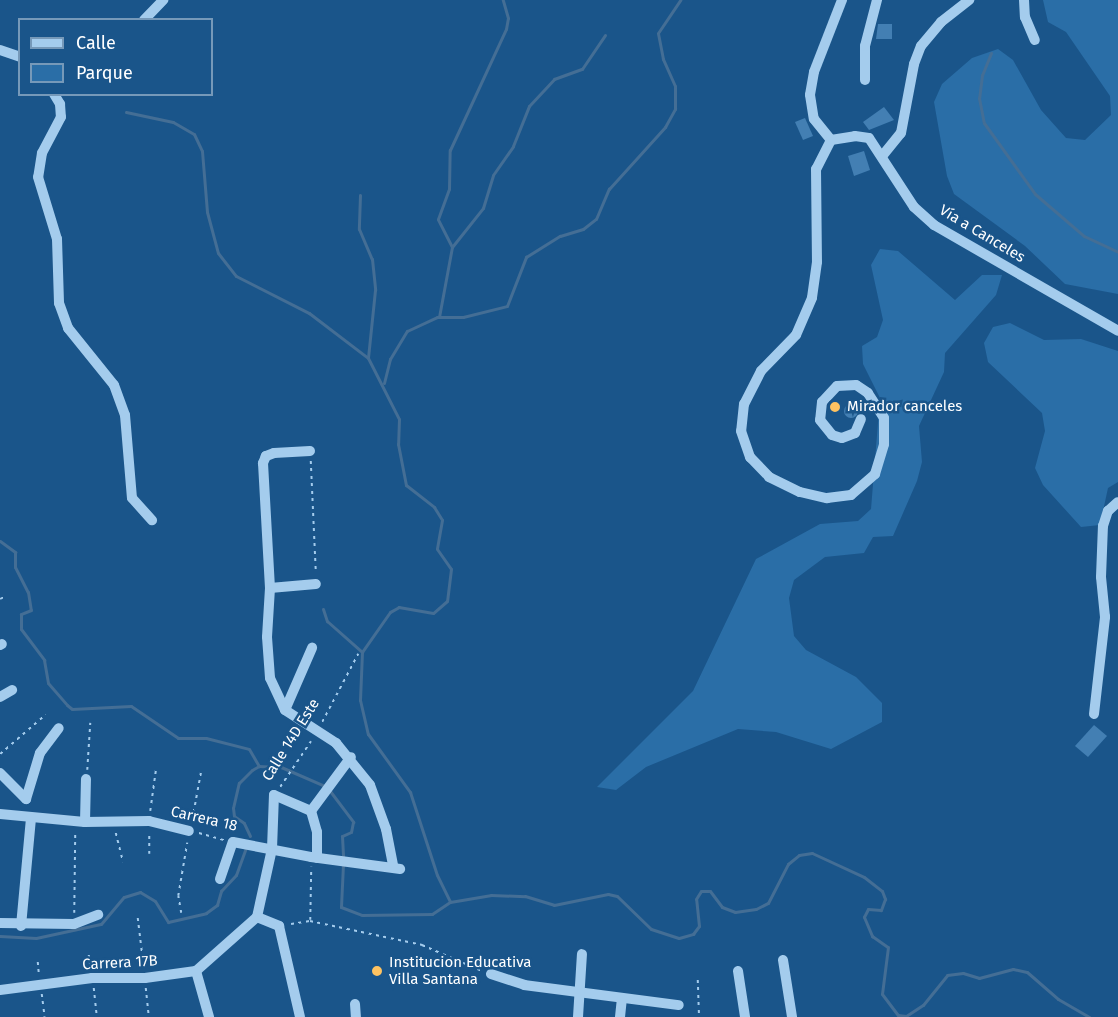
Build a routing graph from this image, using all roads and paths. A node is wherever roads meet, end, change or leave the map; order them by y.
1 (163, 0) edge
2 (842, 0) edge
3 (877, 0) edge
4 (969, 0) edge
5 (1024, 0) edge
6 (146, 18) edge
7 (1035, 40) dead end
8 (0, 50) edge
9 (18, 56) edge
10 (865, 80) dead end
11 (55, 96) edge
12 (831, 140) junction
13 (883, 155) junction
14 (1118, 332) edge
15 (861, 419) dead end
16 (310, 451) joint
17 (1118, 502) edge
18 (152, 519) dead end
19 (316, 584) joint
20 (270, 588) junction
21 (6, 596) dead end
22 (0, 599) edge
23 (312, 648) dead end
24 (358, 654) dead end
25 (12, 690) dead end
26 (0, 697) edge
27 (285, 710) junction
28 (1094, 714) dead end
29 (45, 715) dead end
30 (90, 723) dead end
31 (59, 728) dead end
32 (317, 732) junction
33 (0, 754) edge
34 (351, 757) junction
35 (201, 771) dead end
36 (0, 773) edge
37 (86, 780) joint
38 (274, 795) junction
39 (311, 811) junction
40 (0, 814) edge
41 (31, 818) junction
42 (80, 821) junction
43 (113, 821) junction
44 (189, 831) junction
45 (233, 842) junction
46 (272, 849) junction
47 (314, 858) junction
48 (123, 862) dead end
49 (220, 879) dead end
50 (181, 913) dead end
51 (98, 915) dead end
52 (257, 917) junction
53 (310, 921) junction
54 (0, 923) edge
55 (74, 924) junction
56 (21, 926) junction
57 (279, 926) junction
58 (582, 954) dead end
59 (783, 960) dead end
60 (196, 971) junction
61 (738, 971) dead end
62 (491, 974) joint
63 (698, 980) dead end
64 (0, 990) edge
65 (580, 993) junction
66 (622, 999) junction
67 (355, 1004) dead end
68 (679, 1005) dead end
69 (209, 1017) edge
70 (300, 1017) edge
71 (357, 1017) edge
72 (578, 1017) edge
73 (620, 1017) edge
74 (699, 1017) edge
75 (745, 1017) edge
76 (792, 1017) edge

1 - 6 street
2 - 12 street
3 - 10 street
4 - 13 street
5 - 7 street
8 - 9 street
11 - 18 street
12 - 13 street, Vía a Canceles
12 - 15 street
13 - 14 street, Vía a Canceles
16 - 19 path
16 - 20 street
17 - 28 street
19 - 20 street
20 - 27 street
21 - 22 path
23 - 27 street
24 - 32 path, Calle 14D Este
25 - 26 street
27 - 32 street
29 - 33 path
30 - 37 path
31 - 36 street
32 - 34 street
32 - 38 path, Calle 14D Este
34 - 39 street
34 - 47 street, Carrera 18
35 - 44 path
37 - 42 street
38 - 39 street
38 - 46 street, Calle 14D Este
39 - 47 street
40 - 41 street, Carrera 18
41 - 42 street, Carrera 18
41 - 56 street
42 - 43 street, Carrera 18
42 - 55 path
43 - 44 street, Carrera 18
43 - 48 path
44 - 45 path, Carrera 18
44 - 50 path
45 - 46 street, Carrera 18
45 - 49 street
46 - 47 street, Carrera 18
46 - 52 street, Calle 14D Este
47 - 53 path
51 - 55 street
52 - 57 street
52 - 60 street
53 - 57 path
53 - 62 path
54 - 56 street
55 - 56 street
57 - 70 street
58 - 65 street
59 - 76 street
60 - 64 street, Carrera 17B
60 - 69 street
61 - 75 street
62 - 65 street
63 - 74 path
65 - 66 street
65 - 72 street
66 - 68 street
66 - 73 street
67 - 71 street

